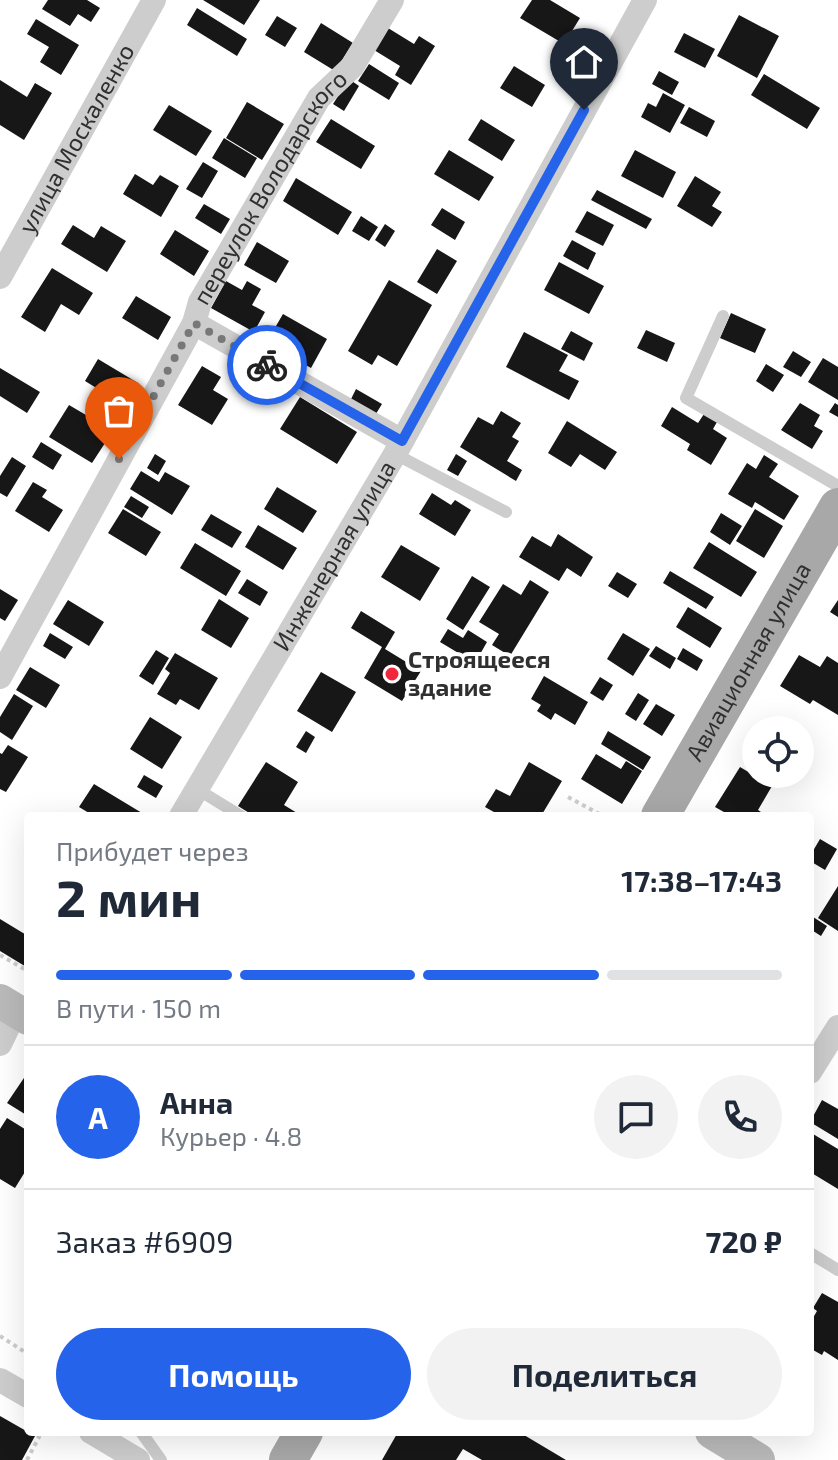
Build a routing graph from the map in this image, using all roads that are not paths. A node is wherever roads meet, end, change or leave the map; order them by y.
1 (154, 0) edge
2 (392, 0) edge
3 (645, 0) edge
4 (0, 277) edge
5 (723, 316) dead end
6 (194, 323) junction
7 (398, 447) junction
8 (838, 486) edge
9 (838, 507) edge
10 (506, 512) dead end
11 (0, 677) edge
12 (197, 789) junction
13 (183, 812) edge
14 (234, 812) edge
15 (662, 812) edge
16 (15, 1010) edge
17 (838, 1027) edge
18 (0, 1044) edge
19 (814, 1066) edge
20 (814, 1255) edge
21 (838, 1270) edge
22 (0, 1380) edge
23 (24, 1394) edge
24 (98, 1436) edge
25 (144, 1436) edge
26 (302, 1436) edge
27 (719, 1436) edge
28 (138, 1460) edge
29 (161, 1460) edge
30 (288, 1460) edge
31 (758, 1460) edge

1 - 4 street, улица Москаленко
2 - 6 street, переулок Володарского
3 - 7 street, Инженерная улица
5 - 8 lane
6 - 7 street
6 - 11 street, переулок Володарского
7 - 10 lane
7 - 12 street, Инженерная улица
9 - 15 main road, Авиационная улица
12 - 13 street, Инженерная улица
12 - 14 lane
16 - 18 street
17 - 19 street
20 - 21 lane
22 - 23 street
24 - 28 street
25 - 29 lane
26 - 30 main road
27 - 31 main road

